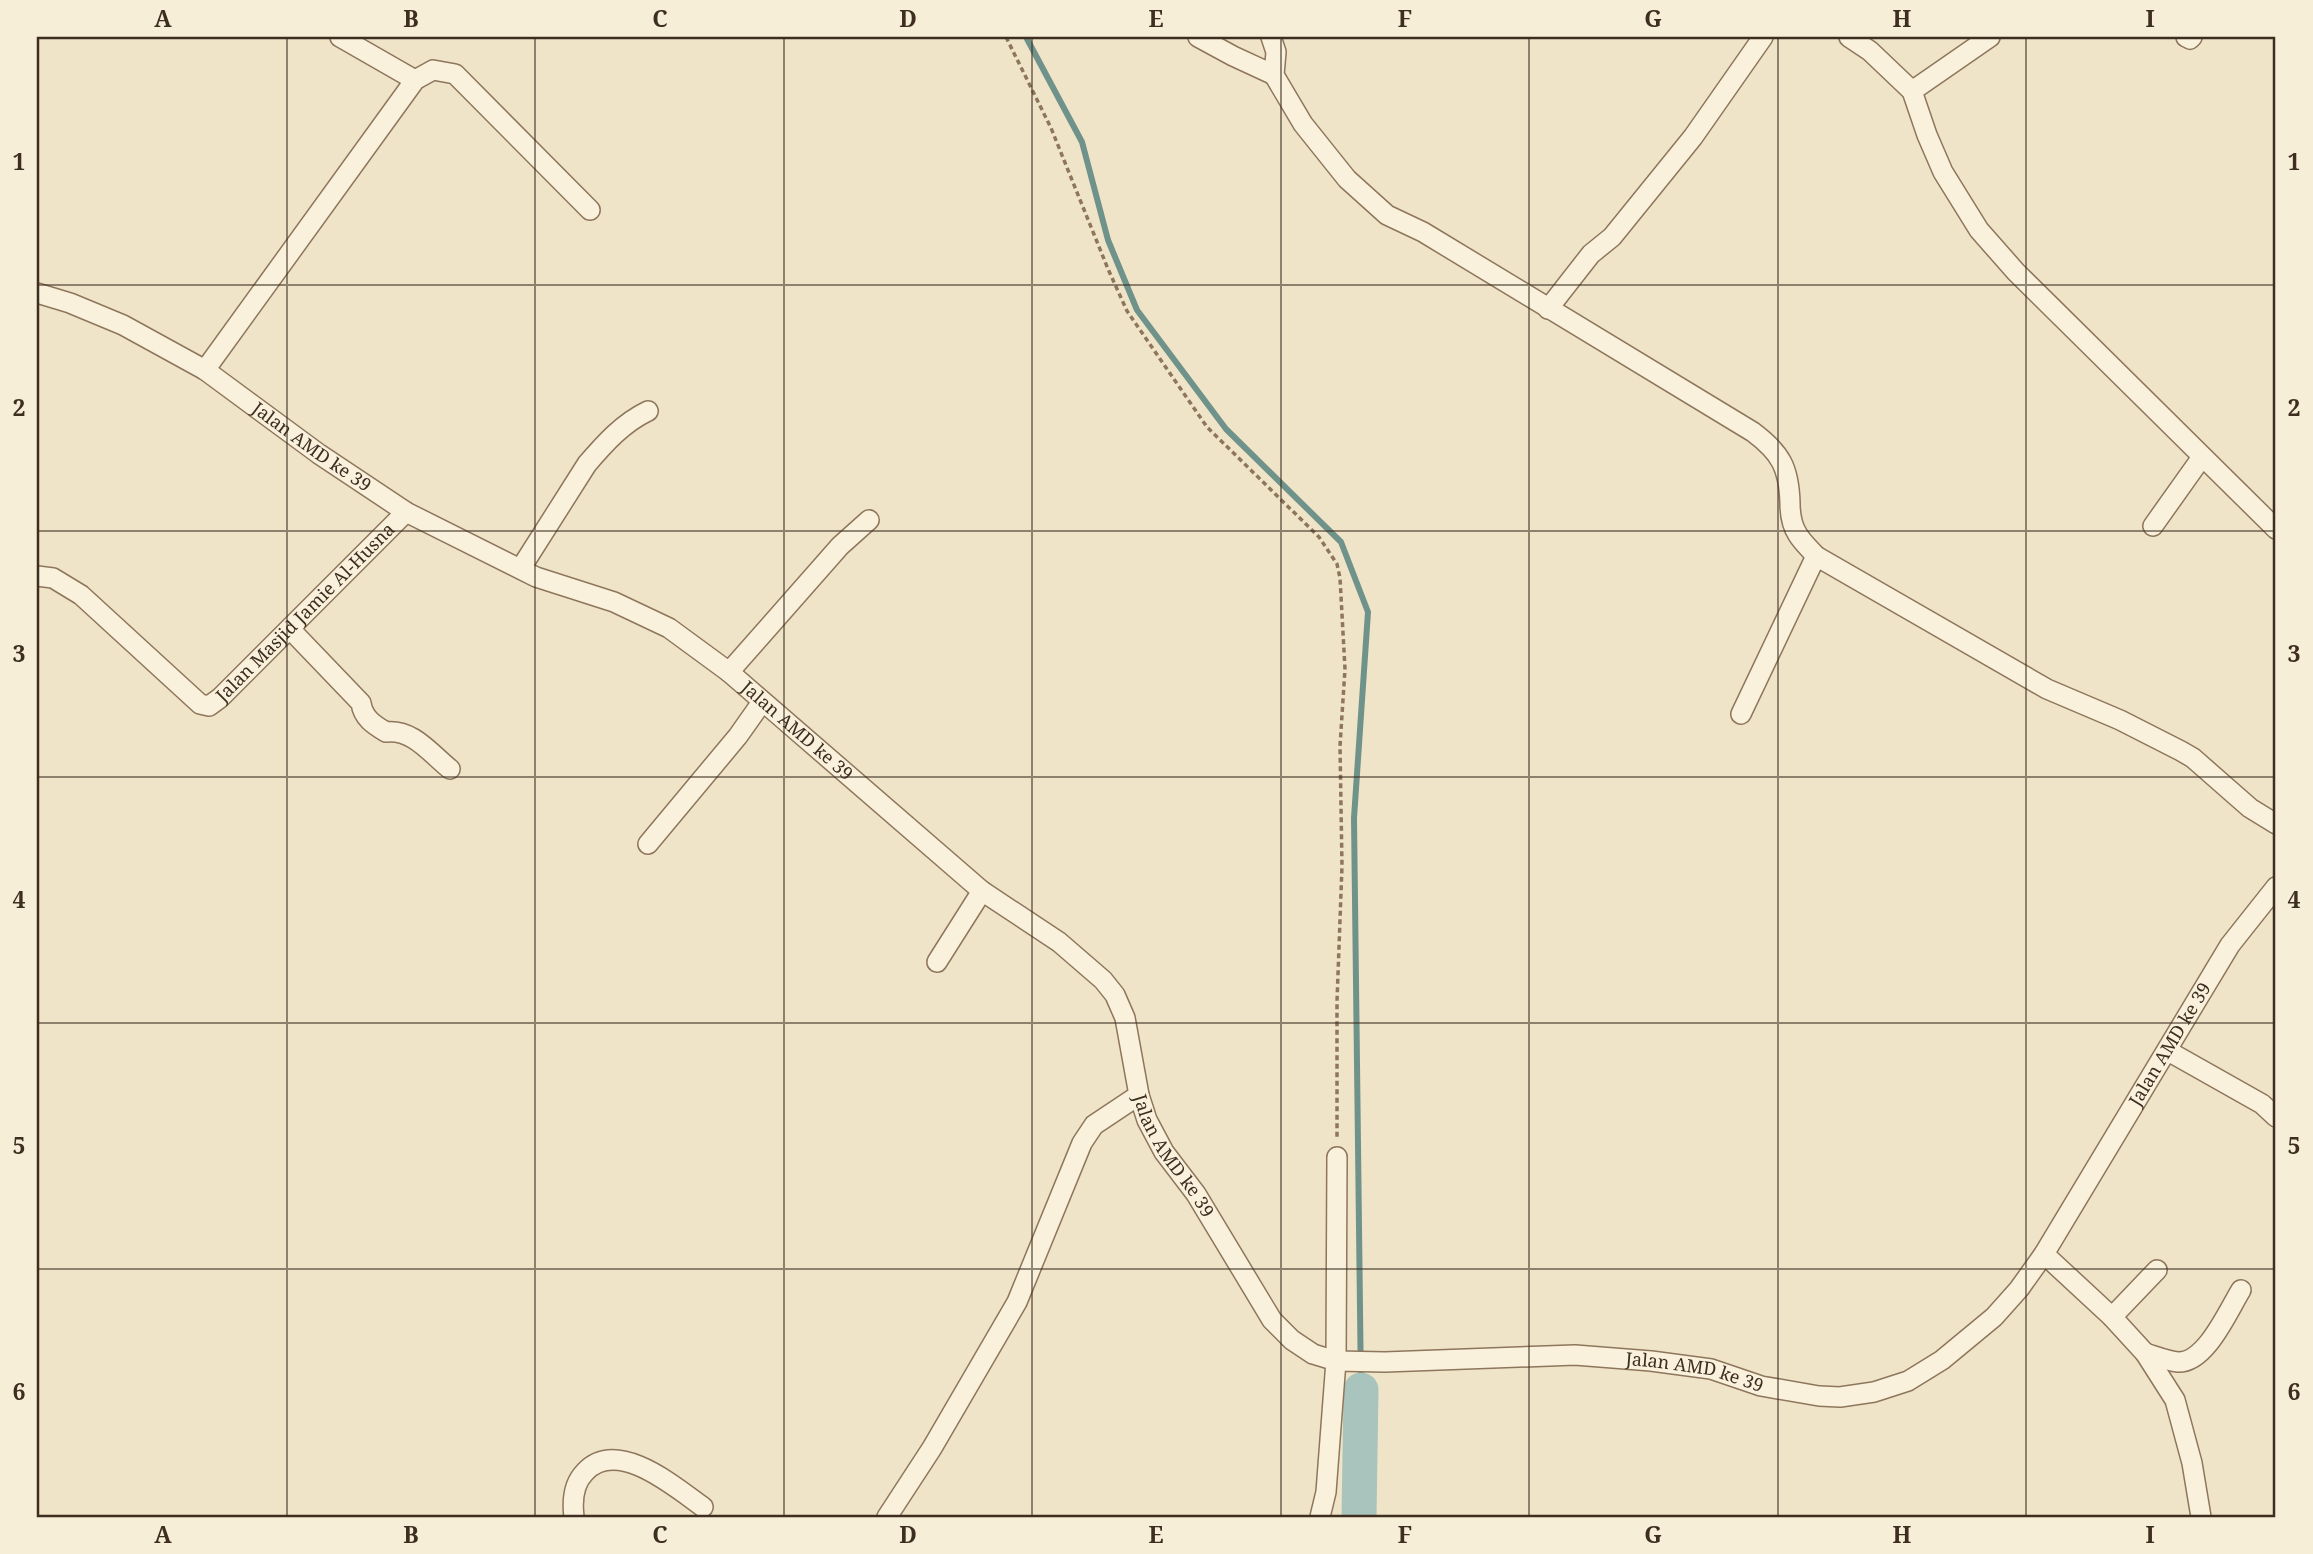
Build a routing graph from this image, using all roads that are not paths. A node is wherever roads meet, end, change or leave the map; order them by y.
1 (340, 37) edge
2 (1198, 37) edge
3 (1271, 37) edge
4 (1763, 37) edge
5 (1849, 37) edge
6 (1990, 37) edge
7 (2186, 37) edge
8 (2192, 37) edge
9 (1274, 75) junction
10 (415, 80) junction
11 (1912, 90) junction
12 (590, 210) dead end
13 (37, 293) edge
14 (1548, 309) junction
15 (205, 370) junction
16 (648, 411) dead end
17 (2202, 457) junction
18 (407, 512) junction
19 (869, 520) dead end
20 (2153, 526) dead end
21 (2276, 529) edge
22 (1816, 556) junction
23 (521, 568) junction
24 (37, 576) edge
25 (290, 629) junction
26 (729, 672) junction
27 (762, 702) junction
28 (1741, 714) dead end
29 (450, 769) dead end
30 (2276, 824) edge
31 (649, 844) dead end
32 (2276, 887) edge
33 (982, 891) junction
34 (937, 962) dead end
35 (2168, 1051) junction
36 (1139, 1095) junction
37 (2276, 1117) edge
38 (1337, 1157) road end
39 (2044, 1254) junction
40 (2157, 1270) dead end
41 (2241, 1290) dead end
42 (2112, 1317) junction
43 (2145, 1353) junction
44 (1336, 1361) junction
45 (706, 1514) edge
46 (574, 1517) edge
47 (887, 1517) edge
48 (1320, 1517) edge
49 (2201, 1517) edge

1 - 10 street
2 - 9 street
3 - 9 street
4 - 14 street
5 - 11 street
6 - 11 street
7 - 8 street
9 - 14 street
10 - 12 street
10 - 15 street
11 - 17 street
13 - 15 street, Jalan AMD ke 39
14 - 22 street
15 - 18 street, Jalan AMD ke 39
16 - 23 street
17 - 20 street
17 - 21 street
18 - 23 street, Jalan AMD ke 39
18 - 25 street, Jalan Masjid Jamie Al-Husna
19 - 26 street
22 - 28 street
22 - 30 street
23 - 26 street, Jalan AMD ke 39
24 - 25 street, Jalan Masjid Jamie Al-Husna
25 - 29 street
26 - 27 street, Jalan AMD ke 39
27 - 31 street
27 - 33 street, Jalan AMD ke 39
32 - 35 street, Jalan AMD ke 39
33 - 34 street
33 - 36 street, Jalan AMD ke 39
35 - 37 street
35 - 39 street, Jalan AMD ke 39
36 - 44 street, Jalan AMD ke 39
36 - 47 street
38 - 44 street
39 - 42 street
39 - 44 street, Jalan AMD ke 39
40 - 42 street
41 - 43 street
42 - 43 street
43 - 49 street
44 - 48 street
45 - 46 street

